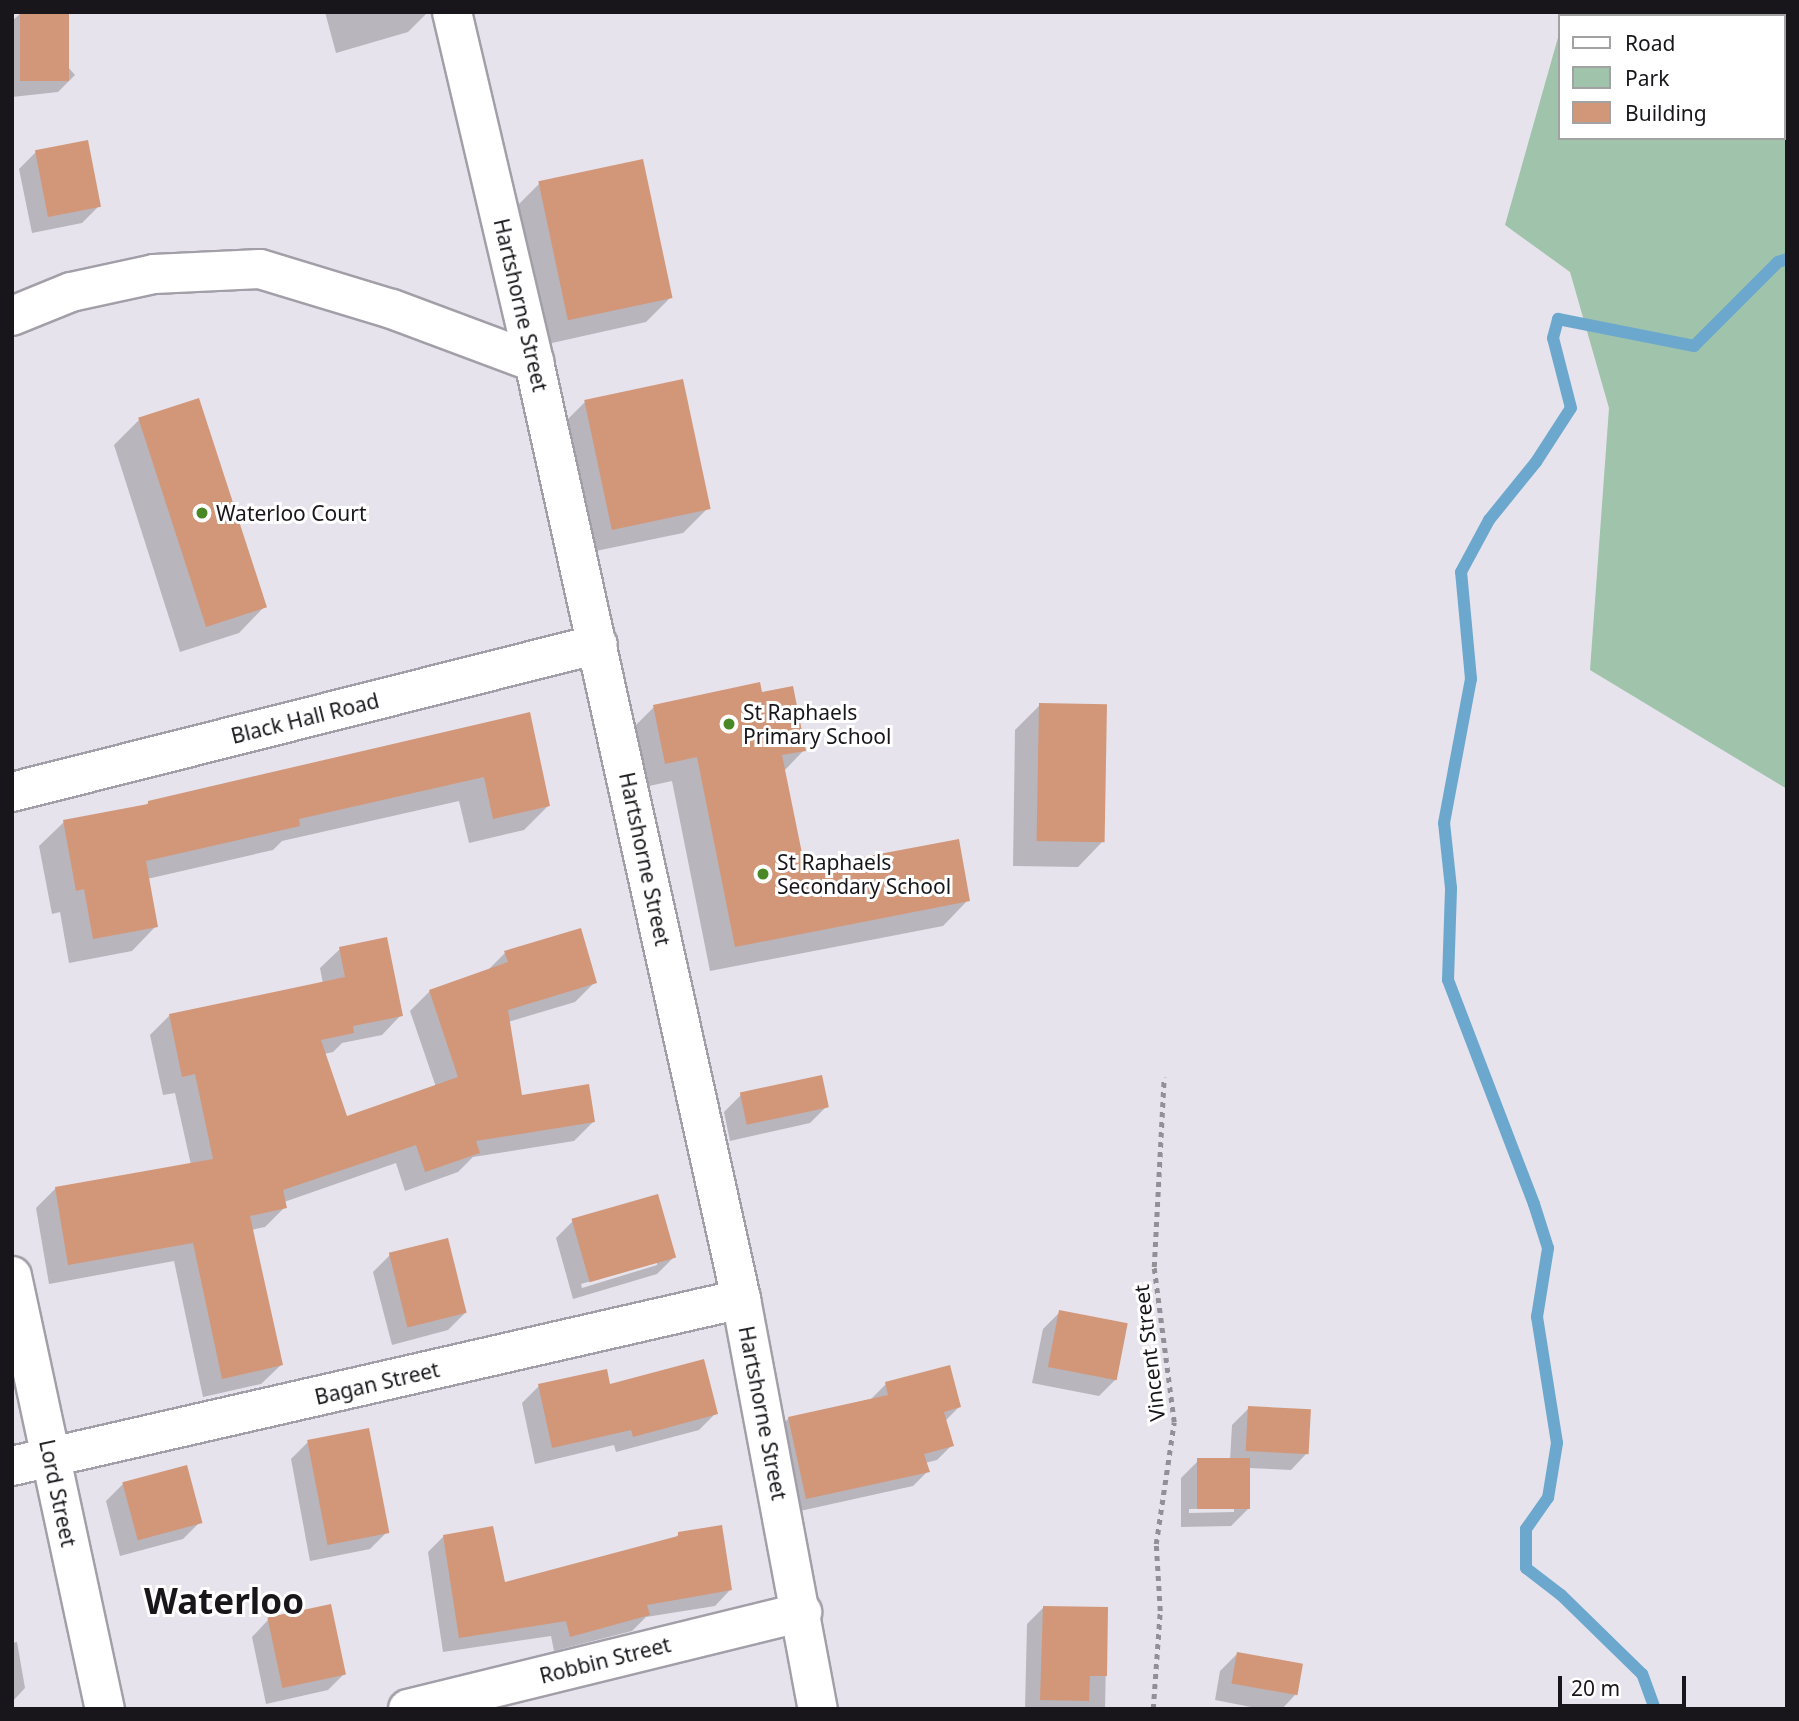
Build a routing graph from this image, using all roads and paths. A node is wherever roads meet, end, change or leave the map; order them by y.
1 (452, 12) edge
2 (13, 315) edge
3 (534, 362) junction
4 (598, 644) junction
5 (12, 792) edge
6 (1164, 1077) dead end
7 (12, 1276) edge
8 (741, 1299) junction
9 (50, 1458) junction
10 (12, 1466) edge
11 (802, 1612) junction
12 (105, 1709) edge
13 (408, 1709) edge
14 (818, 1709) edge
15 (1153, 1709) edge

1 - 3 street, Hartshorne Street
2 - 3 street
3 - 4 street, Hartshorne Street
4 - 5 street, Black Hall Road
4 - 8 street, Hartshorne Street
6 - 15 path, Vincent Street
7 - 9 street, Lord Street
8 - 9 street, Bagan Street
8 - 11 street, Hartshorne Street
9 - 10 street, Bagan Street
9 - 12 street, Lord Street
11 - 13 street, Robbin Street
11 - 14 street, Hartshorne Street

